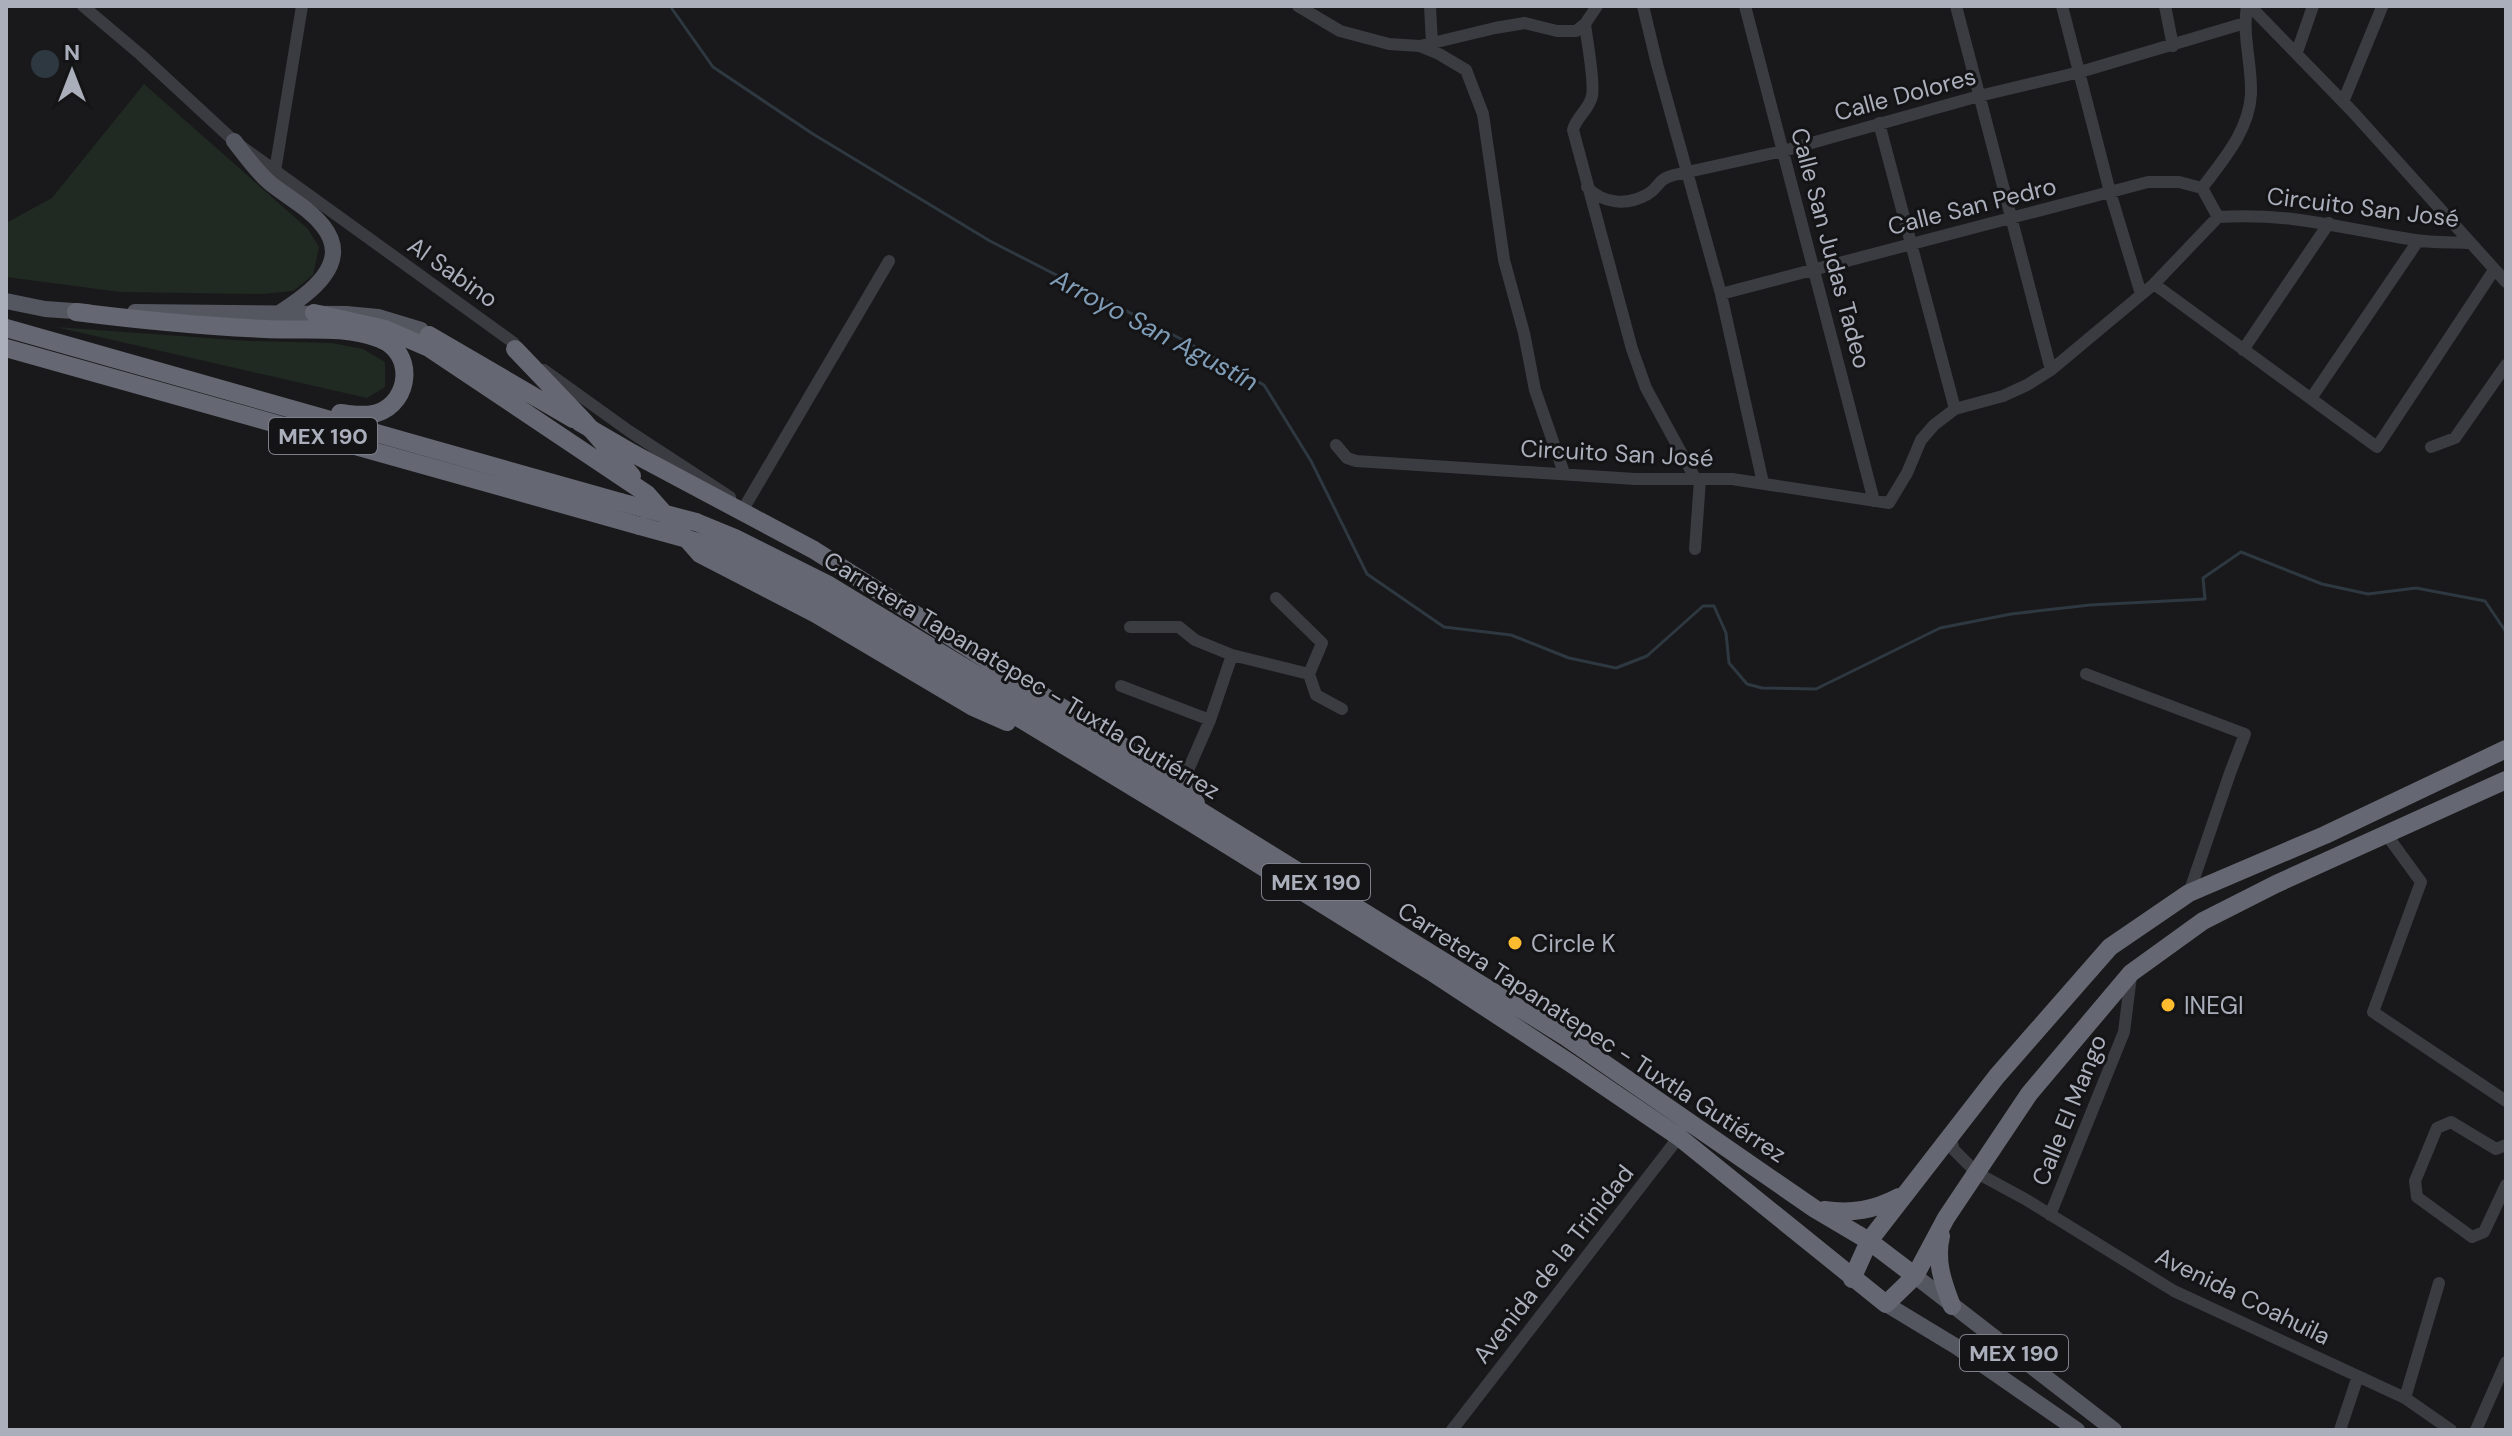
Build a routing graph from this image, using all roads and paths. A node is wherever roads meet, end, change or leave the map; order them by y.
1 (83, 6) edge
2 (302, 6) edge
3 (1298, 6) edge
4 (1430, 6) edge
5 (1597, 6) edge
6 (1643, 6) edge
7 (1745, 6) edge
8 (1956, 6) edge
9 (2062, 6) edge
10 (2165, 6) edge
11 (2249, 6) edge
12 (2313, 6) edge
13 (2382, 7) edge
14 (2245, 23) junction
15 (1585, 24) junction
16 (1426, 45) junction
17 (2173, 46) junction
18 (2297, 52) junction
19 (2080, 72) junction
20 (1979, 96) junction
21 (2343, 102) junction
22 (1879, 123) junction
23 (234, 141) junction
24 (1783, 151) junction
25 (275, 171) junction
26 (1687, 174) junction
27 (1587, 187) junction
28 (2202, 188) junction
29 (2110, 192) junction
30 (2218, 217) junction
31 (2010, 220) junction
32 (2329, 223) junction
33 (2418, 241) junction
34 (2471, 243) junction
35 (1910, 244) junction
36 (889, 261) dead end
37 (1814, 269) junction
38 (2494, 270) junction
39 (2506, 282) edge
40 (2154, 284) junction
41 (1721, 294) junction
42 (2141, 294) junction
43 (6, 301) edge
44 (76, 312) junction
45 (280, 313) junction
46 (314, 313) junction
47 (6, 328) edge
48 (421, 330) joint
49 (6, 348) edge
50 (515, 349) junction
51 (2243, 350) junction
52 (2506, 365) edge
53 (2051, 370) junction
54 (2312, 397) junction
55 (287, 406) junction
56 (1955, 409) junction
57 (1336, 445) dead end
58 (2431, 447) dead end
59 (1564, 473) junction
60 (1698, 479) junction
61 (1763, 483) junction
62 (647, 494) junction
63 (1874, 501) junction
64 (745, 506) junction
65 (1695, 549) dead end
66 (814, 550) junction
67 (1276, 598) dead end
68 (1130, 627) dead end
69 (1232, 655) junction
70 (1309, 674) junction
71 (2086, 674) dead end
72 (1121, 686) dead end
73 (1342, 709) dead end
74 (1210, 720) junction
75 (1062, 745) junction
76 (2506, 749) edge
77 (2506, 780) edge
78 (1182, 784) junction
79 (1202, 812) junction
80 (2386, 834) junction
81 (2189, 893) junction
82 (2131, 973) junction
83 (2506, 1101) edge
84 (1684, 1131) junction
85 (1950, 1137) junction
86 (2506, 1145) edge
87 (1977, 1173) junction
88 (2506, 1185) edge
89 (1908, 1191) junction
90 (1815, 1209) junction
91 (2050, 1215) junction
92 (1946, 1218) junction
93 (1869, 1241) junction
94 (1915, 1276) junction
95 (1852, 1279) junction
96 (2439, 1283) dead end
97 (1886, 1304) junction
98 (1952, 1306) junction
99 (2506, 1362) edge
100 (2358, 1376) junction
101 (2405, 1398) junction
102 (1452, 1430) edge
103 (2077, 1430) edge
104 (2114, 1430) edge
105 (2340, 1430) edge
106 (2451, 1430) edge
107 (2476, 1430) edge

1 - 23 street, Al Sabino
2 - 25 street
3 - 16 street
4 - 16 street
5 - 15 street
6 - 26 street
7 - 24 street, Calle San Judas Tadeo
8 - 20 street
9 - 19 street
10 - 17 street
11 - 14 street
11 - 18 street
12 - 18 street
13 - 21 street
14 - 17 street, Calle Dolores
14 - 28 street
15 - 16 street
15 - 27 street
16 - 59 street
17 - 19 street, Calle Dolores
18 - 21 street
19 - 20 street, Calle Dolores
19 - 29 street
20 - 22 street, Calle Dolores
20 - 31 street
21 - 34 street
22 - 24 street, Calle Dolores
22 - 35 street
23 - 25 street, Al Sabino
23 - 45 main road
24 - 26 street, Calle Dolores
24 - 37 street, Calle San Judas Tadeo
25 - 50 street, Al Sabino
26 - 27 street, Calle Dolores
26 - 41 street
27 - 60 street
28 - 29 street, Calle San Pedro
28 - 30 street
29 - 31 street, Calle San Pedro
29 - 42 street
30 - 32 street, Circuito San José
30 - 40 street
31 - 35 street, Calle San Pedro
31 - 53 street
32 - 33 street, Circuito San José
32 - 51 street
33 - 34 street, Circuito San José
33 - 54 street
34 - 38 street
35 - 37 street, Calle San Pedro
35 - 56 street
36 - 64 street
37 - 41 street, Calle San Pedro
37 - 63 street, Calle San Judas Tadeo
38 - 39 street
38 - 54 street
40 - 42 street
40 - 51 street
41 - 61 street
42 - 53 street
43 - 44 main road, MEX 190
44 - 45 main road, MEX 190
44 - 55 highway
45 - 46 main road, MEX 190
46 - 48 main road, MEX 190
46 - 62 highway
47 - 55 highway, Carretera Tapanatepec - Tuxtla Gutiérrez / MEX 190
48 - 66 highway, MEX 190, bridge
49 - 75 highway, Carretera Tapanatepec - Tuxtla Gutiérrez / MEX 190, bridge
50 - 62 highway
50 - 64 street, Al Sabino
51 - 54 street
52 - 58 street
53 - 56 street
55 - 79 highway, Carretera Tapanatepec - Tuxtla Gutiérrez / MEX 190, bridge
56 - 63 street, Circuito San José
57 - 59 street, Circuito San José
59 - 60 street, Circuito San José
60 - 61 street, Circuito San José
60 - 65 street
61 - 63 street, Circuito San José
62 - 75 highway
64 - 66 street, Al Sabino
66 - 78 highway, MEX 190
67 - 70 street
68 - 69 street
69 - 70 street
69 - 74 street
70 - 73 street
71 - 81 street
72 - 74 street
74 - 78 street
75 - 84 highway, Carretera Tapanatepec - Tuxtla Gutiérrez / MEX 190
76 - 81 highway
77 - 80 highway
78 - 79 highway, MEX 190
79 - 84 highway, Carretera Tapanatepec - Tuxtla Gutiérrez / MEX 190
80 - 82 highway
80 - 83 street
81 - 85 highway
82 - 87 highway
82 - 91 street, Calle El Mango
84 - 90 highway, Carretera Tapanatepec - Tuxtla Gutiérrez / MEX 190
84 - 95 highway, Carretera Tapanatepec - Tuxtla Gutiérrez / MEX 190
84 - 102 street, Avenida de la Trinidad
85 - 87 street
85 - 89 highway
86 - 88 street
87 - 91 street, Avenida Coahuila
87 - 92 highway
89 - 90 highway
89 - 93 highway
90 - 93 highway, Carretera Tapanatepec - Tuxtla Gutiérrez / MEX 190
91 - 100 street, Avenida Coahuila
92 - 94 highway
92 - 98 highway
93 - 94 highway, Carretera Tapanatepec - Tuxtla Gutiérrez / MEX 190
93 - 95 highway
94 - 97 highway
94 - 98 main road, MEX 190
95 - 97 highway, Carretera Tapanatepec - Tuxtla Gutiérrez / MEX 190
96 - 101 street
97 - 103 main road, MEX 190
98 - 104 main road, MEX 190
99 - 107 street
100 - 101 street, Avenida Coahuila
100 - 105 street
101 - 106 street, Avenida Coahuila

